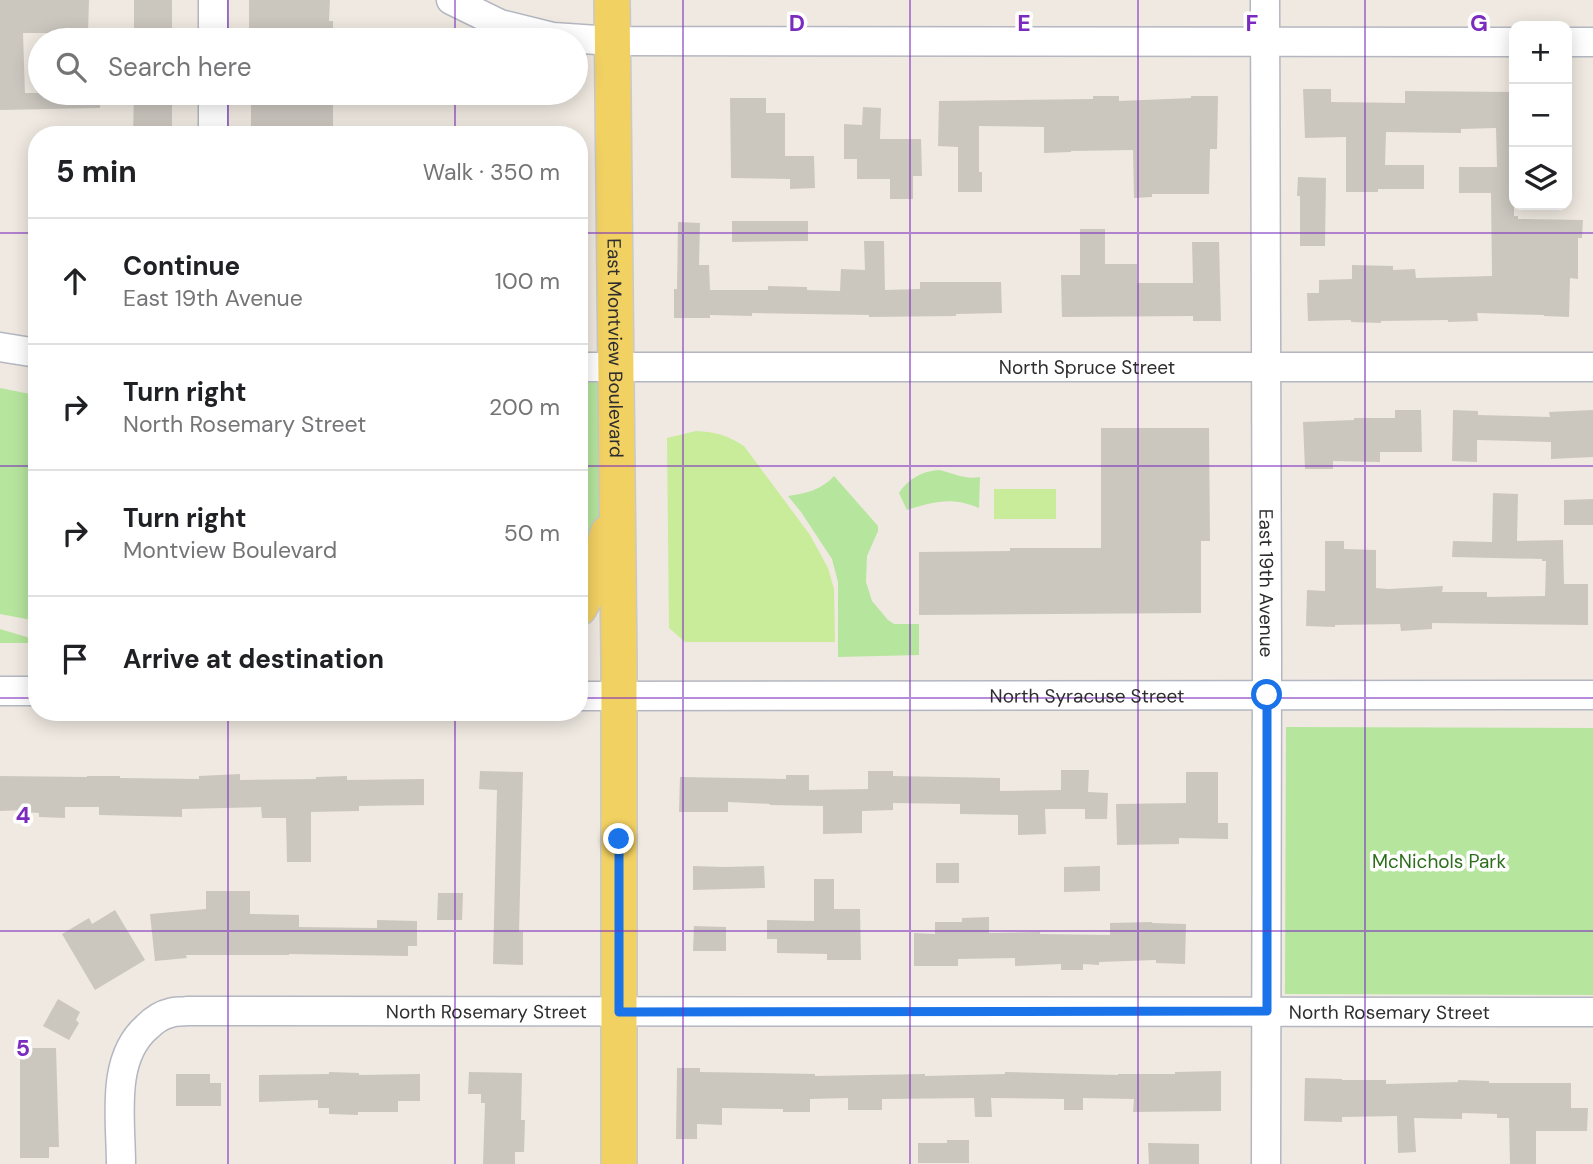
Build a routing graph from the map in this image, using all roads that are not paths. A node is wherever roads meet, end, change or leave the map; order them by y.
1 (213, 0) edge
2 (451, 0) edge
3 (612, 0) edge
4 (1265, 0) edge
5 (213, 28) edge
6 (516, 28) edge
7 (588, 39) edge
8 (612, 41) junction
9 (1265, 42) junction
10 (1509, 42) edge
11 (1572, 42) edge
12 (1593, 42) edge
13 (213, 105) edge
14 (213, 126) edge
15 (0, 347) edge
16 (28, 352) edge
17 (1266, 366) junction
18 (588, 367) edge
19 (1593, 367) edge
20 (617, 368) junction
21 (617, 503) junction
22 (588, 592) edge
23 (0, 691) edge
24 (28, 691) edge
25 (1267, 695) junction
26 (1593, 695) edge
27 (588, 696) edge
28 (619, 697) junction
29 (1267, 1011) junction
30 (619, 1012) junction
31 (1593, 1012) edge
32 (121, 1164) edge
33 (619, 1164) edge
34 (1266, 1164) edge

1 - 5 street
2 - 6 street
3 - 8 main road, East Montview Boulevard
4 - 9 street, East 19th Avenue
7 - 8 street
8 - 9 street
8 - 20 main road, East Montview Boulevard
9 - 10 street
9 - 17 street, East 19th Avenue
11 - 12 street
13 - 14 street
15 - 16 street
17 - 19 street, North Spruce Street
17 - 20 street, North Spruce Street
17 - 25 street, East 19th Avenue
18 - 20 street, North Spruce Street
20 - 21 main road, East Montview Boulevard
21 - 22 main road
21 - 28 main road, East Montview Boulevard
23 - 24 street
25 - 26 street, North Syracuse Street
25 - 28 street, North Syracuse Street
25 - 29 street, East 19th Avenue
27 - 28 street, North Syracuse Street
28 - 30 main road, East Montview Boulevard
29 - 30 street, North Rosemary Street
29 - 31 street, North Rosemary Street
29 - 34 street, East 19th Avenue
30 - 32 street, North Rosemary Street
30 - 33 main road, East Montview Boulevard

